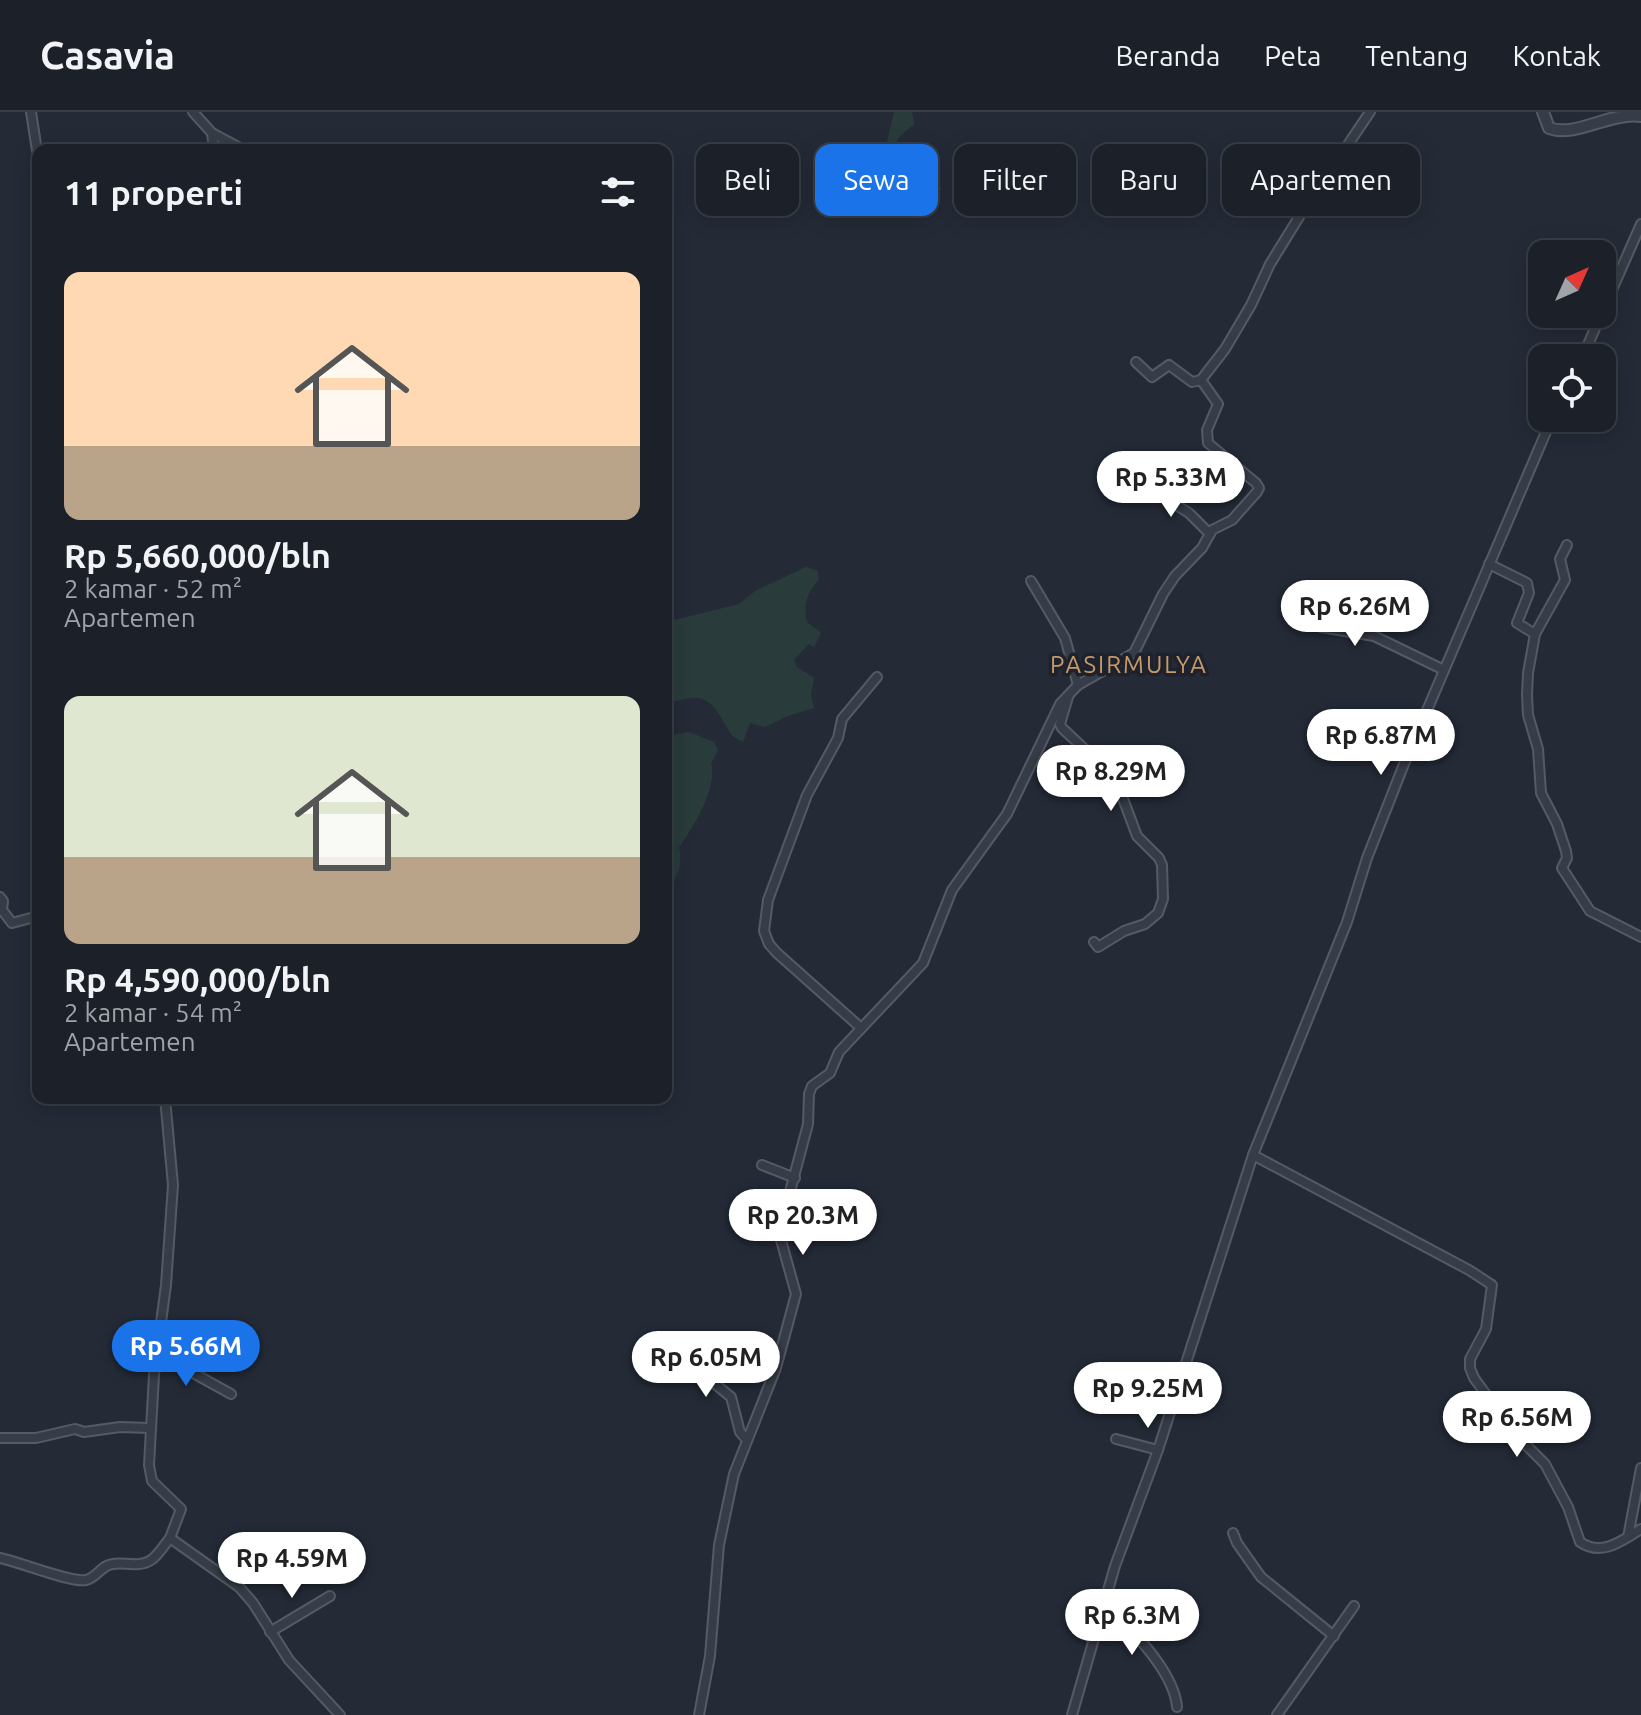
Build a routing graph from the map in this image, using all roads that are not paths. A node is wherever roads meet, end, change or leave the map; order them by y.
1 (31, 112) edge
2 (193, 112) edge
3 (1370, 112) edge
4 (1641, 116) edge
5 (1544, 117) edge
6 (212, 133) junction
7 (36, 144) edge
8 (213, 144) edge
9 (233, 144) edge
10 (1641, 224) edge
11 (1588, 344) edge
12 (1136, 362) dead end
13 (1201, 380) junction
14 (1546, 432) edge
15 (1147, 487) dead end
16 (1210, 534) junction
17 (1567, 545) dead end
18 (1489, 564) junction
19 (1031, 581) dead end
20 (1289, 599) dead end
21 (1535, 634) junction
22 (1444, 670) junction
23 (877, 677) dead end
24 (1078, 685) junction
25 (1070, 693) junction
26 (0, 897) edge
27 (32, 918) edge
28 (1641, 937) edge
29 (1094, 942) dead end
30 (860, 1027) junction
31 (166, 1104) edge
32 (1253, 1155) junction
33 (762, 1165) dead end
34 (795, 1178) junction
35 (664, 1349) dead end
36 (157, 1353) junction
37 (231, 1394) dead end
38 (149, 1428) junction
39 (0, 1438) edge
40 (1116, 1439) dead end
41 (747, 1440) junction
42 (1158, 1450) junction
43 (1641, 1468) edge
44 (1641, 1529) edge
45 (1233, 1533) dead end
46 (1628, 1537) junction
47 (170, 1538) junction
48 (0, 1558) edge
49 (330, 1596) dead end
50 (1105, 1602) junction
51 (1354, 1606) dead end
52 (270, 1632) junction
53 (1334, 1636) junction
54 (1177, 1707) dead end
55 (340, 1715) edge
56 (699, 1715) edge
57 (1072, 1715) edge
58 (1277, 1715) edge

1 - 7 street
2 - 6 street
3 - 13 street
4 - 5 street
6 - 8 street
6 - 9 street
10 - 11 street
12 - 13 street
13 - 16 street
14 - 18 street
15 - 16 street
16 - 24 street
17 - 21 street
18 - 21 street
18 - 22 street
19 - 24 street
20 - 22 street
21 - 28 street
22 - 32 street
23 - 30 street
24 - 25 street
25 - 29 street
25 - 30 street
26 - 27 street
30 - 34 street
31 - 36 street
32 - 42 street
32 - 46 street
33 - 34 street
34 - 41 street
35 - 41 street
36 - 37 street
36 - 38 street
38 - 39 street
38 - 47 street
40 - 42 street
41 - 56 street
42 - 50 street
43 - 46 street
44 - 46 street
45 - 53 street
47 - 48 street
47 - 52 street
49 - 52 street
50 - 54 street
50 - 57 street
51 - 53 street
52 - 55 street
53 - 58 street

